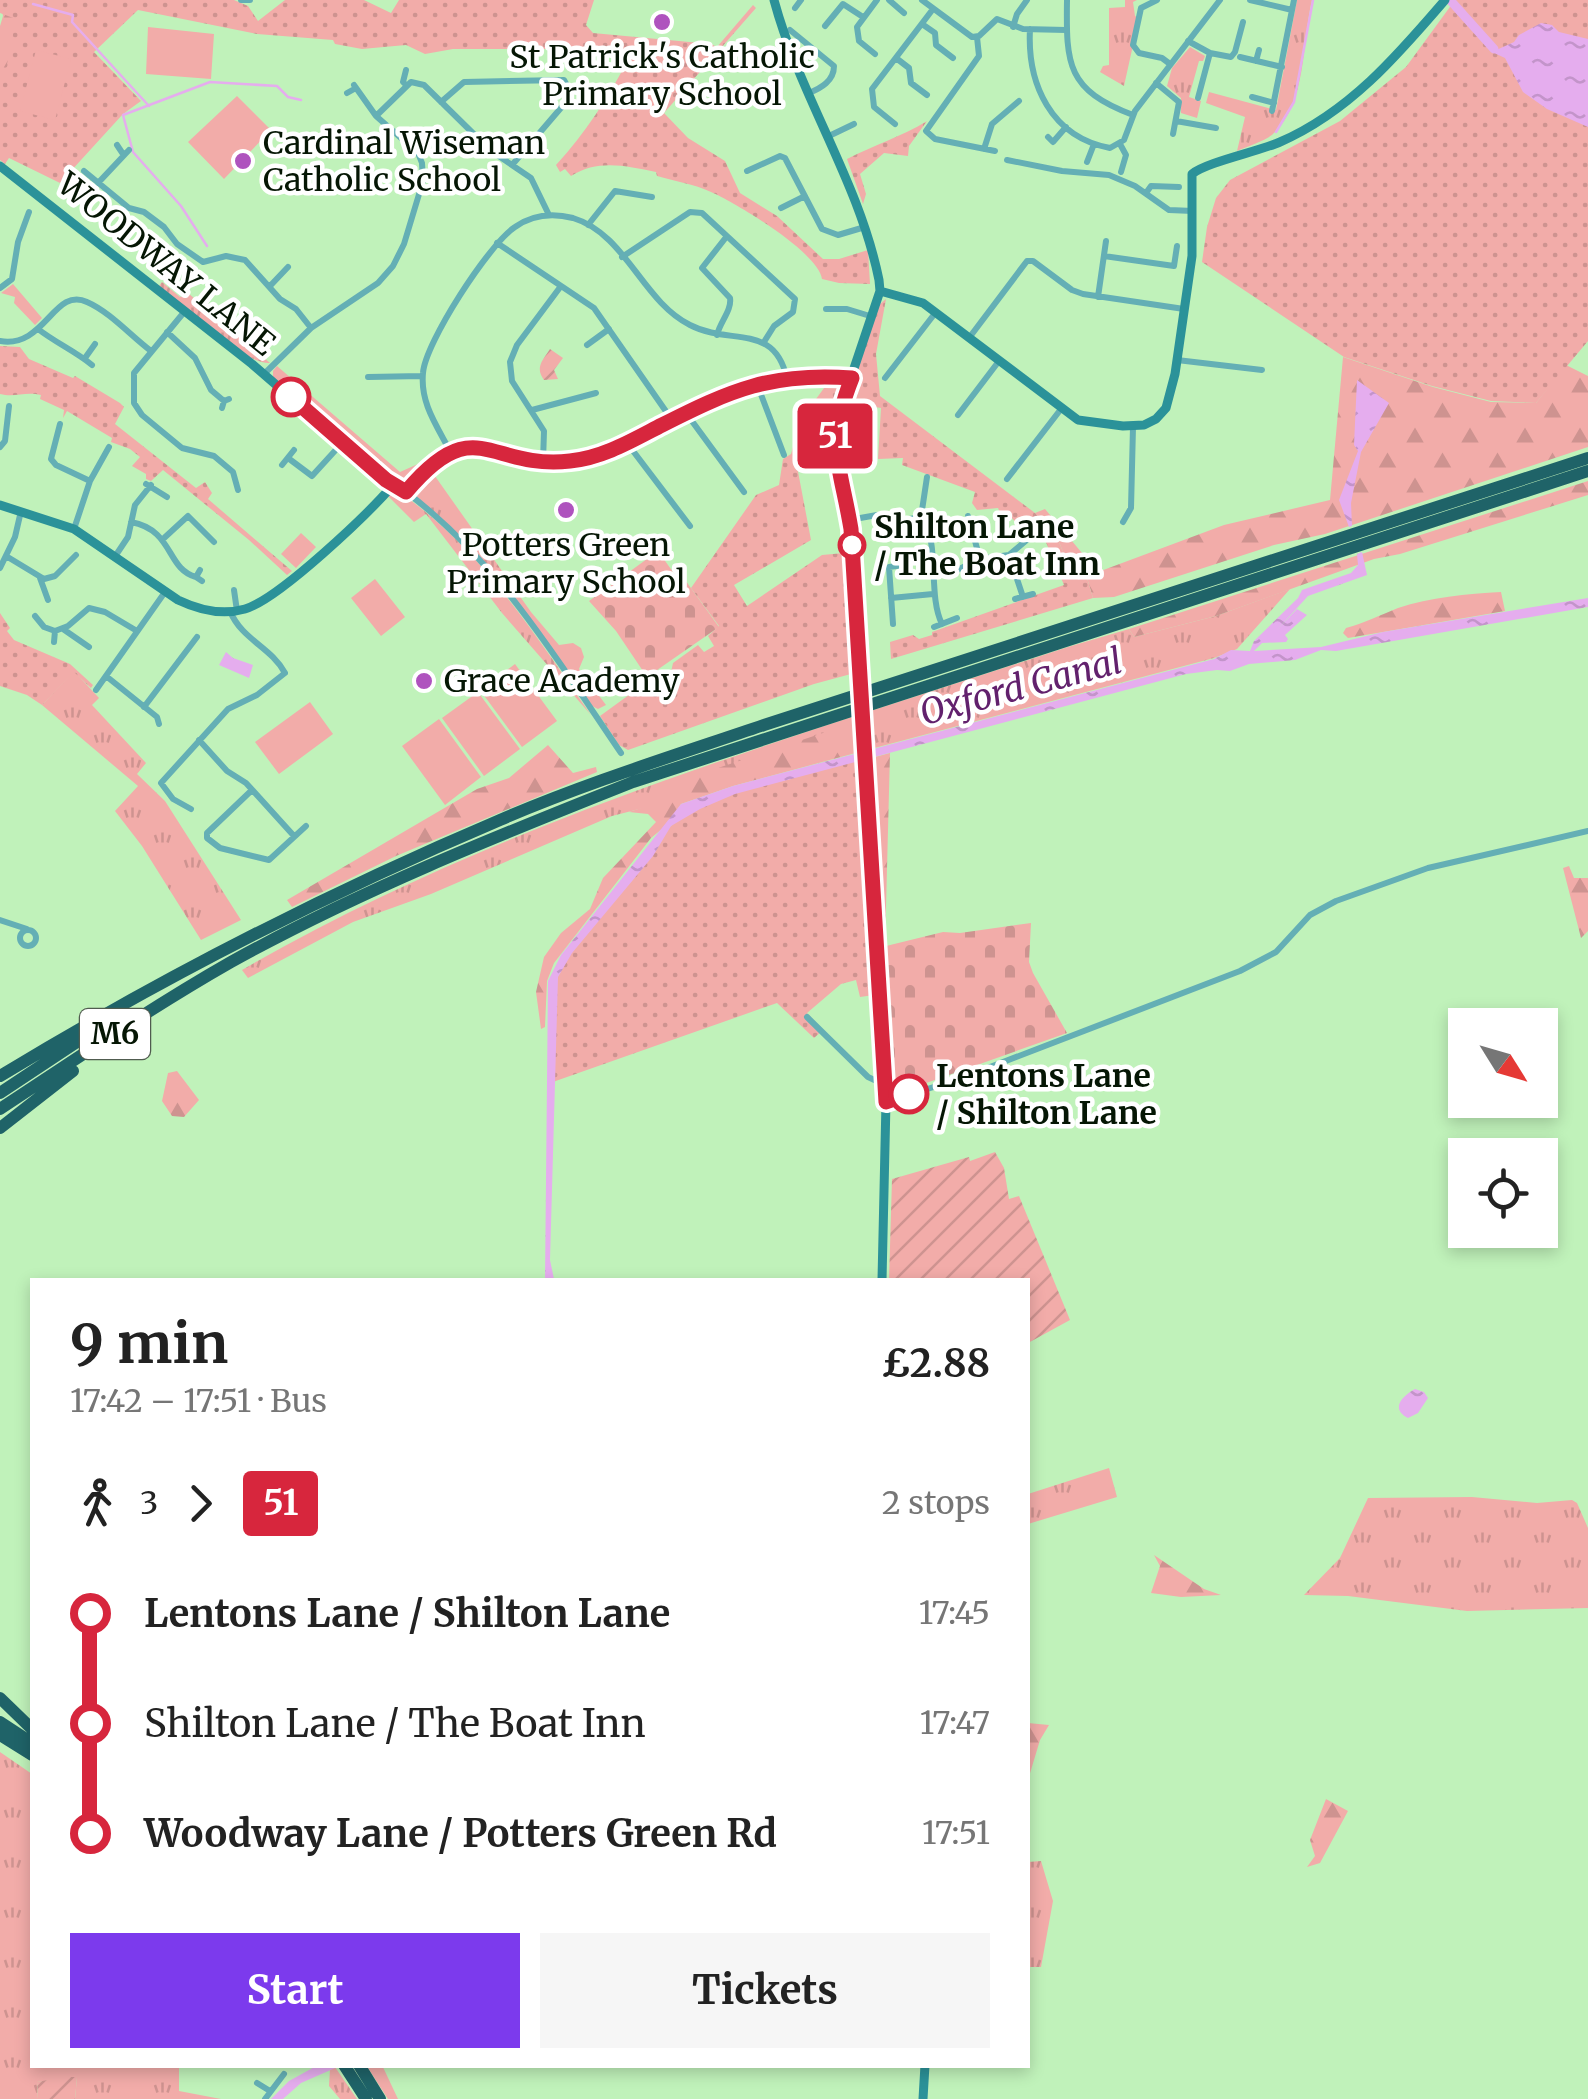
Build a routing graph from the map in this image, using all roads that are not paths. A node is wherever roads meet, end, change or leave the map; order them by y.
1 (241, 0) edge
2 (250, 0) edge
3 (774, 0) edge
4 (801, 0) edge
5 (877, 0) edge
6 (888, 0) edge
7 (922, 0) edge
8 (1027, 0) edge
9 (1068, 0) edge
10 (1157, 0) edge
11 (1220, 0) edge
12 (1250, 0) edge
13 (1294, 0) edge
14 (1445, 1) edge
15 (794, 8) dead end
16 (934, 10) junction
17 (1292, 10) junction
18 (904, 12) dead end
19 (863, 18) junction
20 (1243, 22) dead end
21 (922, 24) junction
22 (824, 26) dead end
23 (802, 27) dead end
24 (1014, 27) junction
25 (1030, 30) junction
26 (1066, 30) junction
27 (977, 37) junction
28 (1188, 41) junction
29 (1259, 50) dead end
30 (1210, 53) junction
31 (875, 54) dead end
32 (1240, 57) dead end
33 (896, 58) junction
34 (953, 58) dead end
35 (1256, 61) junction
36 (1170, 64) junction
37 (1282, 66) junction
38 (406, 70) dead end
39 (1156, 82) junction
40 (406, 86) junction
41 (347, 92) dead end
42 (809, 94) junction
43 (926, 95) dead end
44 (1198, 98) dead end
45 (1252, 98) dead end
46 (441, 102) junction
47 (1019, 102) dead end
48 (1133, 115) junction
49 (376, 116) junction
50 (1176, 120) junction
51 (854, 124) dead end
52 (895, 124) dead end
53 (1066, 127) junction
54 (1216, 128) dead end
55 (1173, 134) dead end
56 (829, 136) junction
57 (1048, 137) dead end
58 (1094, 144) junction
59 (1120, 144) junction
60 (117, 145) dead end
61 (984, 149) junction
62 (995, 151) dead end
63 (1006, 160) dead end
64 (1087, 162) dead end
65 (803, 164) dead end
66 (1020, 164) junction
67 (512, 165) junction
68 (0, 166) edge
69 (792, 170) junction
70 (84, 171) dead end
71 (747, 171) dead end
72 (1121, 172) dead end
73 (1018, 174) dead end
74 (98, 183) junction
75 (1179, 187) dead end
76 (1146, 193) junction
77 (805, 196) junction
78 (652, 197) dead end
79 (781, 208) dead end
80 (29, 212) dead end
81 (1193, 212) junction
82 (548, 215) junction
83 (588, 225) junction
84 (866, 226) junction
85 (727, 236) junction
86 (1106, 241) dead end
87 (498, 243) junction
88 (1177, 246) dead end
89 (1104, 256) junction
90 (622, 257) junction
91 (288, 267) dead end
92 (270, 286) junction
93 (561, 286) junction
94 (0, 288) edge
95 (880, 292) junction
96 (1098, 297) junction
97 (826, 309) dead end
98 (1184, 309) junction
99 (185, 311) junction
100 (936, 312) junction
101 (870, 316) junction
102 (312, 328) junction
103 (38, 329) junction
104 (609, 329) junction
105 (167, 332) junction
106 (717, 335) junction
107 (969, 338) junction
108 (0, 341) edge
109 (764, 342) junction
110 (95, 344) dead end
111 (587, 345) dead end
112 (151, 352) junction
113 (84, 358) junction
114 (1177, 360) junction
115 (1000, 361) junction
116 (92, 365) dead end
117 (1262, 370) dead end
118 (264, 374) junction
119 (422, 376) junction
120 (368, 377) dead end
121 (852, 378) junction
122 (885, 378) dead end
123 (787, 379) junction
124 (757, 383) junction
125 (596, 394) dead end
126 (225, 403) dead end
127 (10, 406) dead end
128 (1061, 409) junction
129 (532, 410) junction
130 (686, 414) junction
131 (958, 415) dead end
132 (672, 420) junction
133 (60, 424) dead end
134 (1133, 426) junction
135 (343, 442) junction
136 (627, 443) junction
137 (0, 447) edge
138 (109, 447) dead end
139 (294, 450) dead end
140 (450, 451) junction
141 (784, 455) dead end
142 (1588, 458) edge
143 (543, 462) junction
144 (1588, 471) edge
145 (916, 478) dead end
146 (1008, 479) dead end
147 (90, 481) junction
148 (393, 485) junction
149 (238, 490) dead end
150 (406, 492) junction
151 (744, 492) dead end
152 (167, 497) dead end
153 (0, 505) edge
154 (22, 510) junction
155 (968, 516) dead end
156 (920, 517) junction
157 (850, 520) junction
158 (131, 522) junction
159 (1123, 522) dead end
160 (690, 526) dead end
161 (74, 528) junction
162 (215, 528) dead end
163 (207, 534) junction
164 (1034, 534) dead end
165 (163, 539) junction
166 (214, 542) dead end
167 (76, 554) dead end
168 (116, 555) junction
169 (1009, 555) junction
170 (6, 556) junction
171 (980, 559) junction
172 (904, 565) dead end
173 (0, 568) edge
174 (936, 575) junction
175 (199, 576) dead end
176 (40, 578) junction
177 (234, 590) dead end
178 (164, 592) junction
179 (933, 594) junction
180 (1033, 594) dead end
181 (88, 598) dead end
182 (891, 598) junction
183 (48, 600) dead end
184 (91, 608) junction
185 (234, 611) junction
186 (35, 616) dead end
187 (957, 618) dead end
188 (893, 624) dead end
189 (59, 630) junction
190 (136, 631) junction
191 (196, 636) dead end
192 (54, 642) dead end
193 (88, 647) dead end
194 (106, 676) junction
195 (96, 690) dead end
196 (144, 707) junction
197 (160, 720) dead end
198 (200, 740) junction
199 (621, 753) dead end
200 (252, 790) junction
201 (191, 809) dead end
202 (306, 826) dead end
203 (1588, 831) edge
204 (294, 836) junction
205 (2, 920) edge
206 (29, 929) junction
207 (20, 938) junction
208 (229, 955) junction
209 (806, 1017) dead end
210 (0, 1076) edge
211 (885, 1085) junction
212 (0, 1093) edge
213 (886, 1102) junction
214 (0, 1109) edge
215 (0, 1128) edge
216 (882, 1278) edge
217 (0, 1698) edge
218 (0, 1722) edge
219 (30, 1727) edge
220 (0, 1734) edge
221 (30, 1742) edge
222 (30, 1754) edge
223 (925, 2068) edge
224 (359, 2073) edge
225 (284, 2074) dead end
226 (257, 2083) dead end
227 (268, 2095) edge
228 (366, 2099) edge
229 (380, 2099) edge
230 (923, 2099) edge

1 - 2 street
3 - 42 street
4 - 15 street
5 - 19 street
6 - 18 street
7 - 16 street
8 - 24 street
9 - 26 street
10 - 36 street
11 - 28 street
12 - 17 street
13 - 17 street
14 - 81 street
16 - 21 street
16 - 27 street
17 - 37 street
19 - 22 street
19 - 31 street
20 - 30 street
21 - 33 street
21 - 34 street
23 - 42 street
24 - 25 street
24 - 27 street
25 - 26 street
25 - 53 street
26 - 48 street
27 - 61 street
28 - 30 street
28 - 36 street
29 - 35 street
30 - 44 street
32 - 35 street
33 - 43 street
33 - 52 street
35 - 37 street
36 - 39 street
37 - 45 street
38 - 40 street
39 - 48 street
39 - 50 street
40 - 46 street
40 - 49 street
41 - 49 street
42 - 56 street
46 - 67 street
46 - 67 street
47 - 61 street
48 - 59 street
49 - 102 street
50 - 54 street
50 - 55 street
51 - 56 street
53 - 57 street
53 - 58 street
56 - 84 street
58 - 59 street
58 - 64 street
59 - 72 street
60 - 74 street
61 - 62 street
63 - 66 street
65 - 69 street
66 - 73 street
66 - 76 street
67 - 82 street
68 - 99 street, WOODWAY LANE
69 - 71 street
69 - 77 street
70 - 74 street
74 - 92 street
75 - 76 street
76 - 81 street
77 - 79 street
77 - 84 street
78 - 83 street
80 - 94 street
81 - 98 street
82 - 83 street
82 - 87 street
83 - 90 street
84 - 95 street
85 - 90 street
85 - 106 street
85 - 109 street
86 - 89 street
87 - 93 street
87 - 119 street
88 - 89 street
89 - 96 street
90 - 106 street
91 - 92 street
92 - 102 street
93 - 104 street
93 - 129 street
95 - 100 street
95 - 101 street
96 - 98 street
96 - 107 street
97 - 101 street
98 - 114 street
99 - 105 street
99 - 118 street, WOODWAY LANE
100 - 107 street
100 - 122 street
101 - 121 street
102 - 118 street
103 - 108 street
103 - 112 street
103 - 113 street
104 - 111 street
104 - 132 street
105 - 112 street
105 - 126 street
106 - 109 street
107 - 115 street
109 - 123 street
110 - 113 street
112 - 149 street
113 - 116 street
114 - 117 street
114 - 134 street
115 - 128 street
115 - 131 street
118 - 135 street, WOODWAY LANE
119 - 120 street
119 - 140 street
121 - 123 street
121 - 157 street
123 - 124 street
124 - 130 street
124 - 141 street
125 - 129 street
127 - 137 street
128 - 134 street
128 - 146 street
129 - 143 street
130 - 132 street
130 - 151 street
132 - 136 street
133 - 147 street
134 - 159 street
135 - 139 street
135 - 148 street, WOODWAY LANE
136 - 143 street
136 - 160 street
138 - 147 street
140 - 143 street
140 - 150 street
142 - 208 highway, M6
144 - 208 highway, M6
145 - 156 street
147 - 161 street
148 - 150 street, WOODWAY LANE
148 - 185 street
150 - 199 street, WOODWAY LANE
152 - 158 street
153 - 154 street
154 - 161 street
154 - 170 street
155 - 171 street
156 - 157 street
156 - 174 street
157 - 211 street, bridge
158 - 165 street
158 - 168 street
161 - 168 street
162 - 163 street
163 - 165 street
163 - 166 street
164 - 169 street
165 - 175 street
167 - 176 street
168 - 178 street
169 - 171 street
169 - 180 street
170 - 173 street
170 - 176 street
171 - 174 street
172 - 182 street
174 - 179 street
176 - 183 street
177 - 185 street
178 - 185 street
178 - 190 street
179 - 182 street
179 - 187 street
181 - 184 street
182 - 188 street
184 - 189 street
184 - 190 street
185 - 198 street
186 - 189 street
189 - 192 street
189 - 193 street
190 - 194 street
191 - 196 street
194 - 195 street
194 - 196 street
196 - 197 street
198 - 200 street
198 - 201 street
200 - 204 street
200 - 204 street
202 - 204 street
203 - 213 street
205 - 206 street
205 - 207 street
206 - 207 street
206 - 207 street
208 - 210 highway
208 - 212 highway, M6
208 - 214 highway, M6
208 - 215 highway
209 - 211 street
211 - 213 street
213 - 216 street
217 - 219 highway
218 - 221 highway
220 - 222 highway
223 - 230 street
224 - 228 highway
224 - 229 highway
225 - 227 street
226 - 227 street

